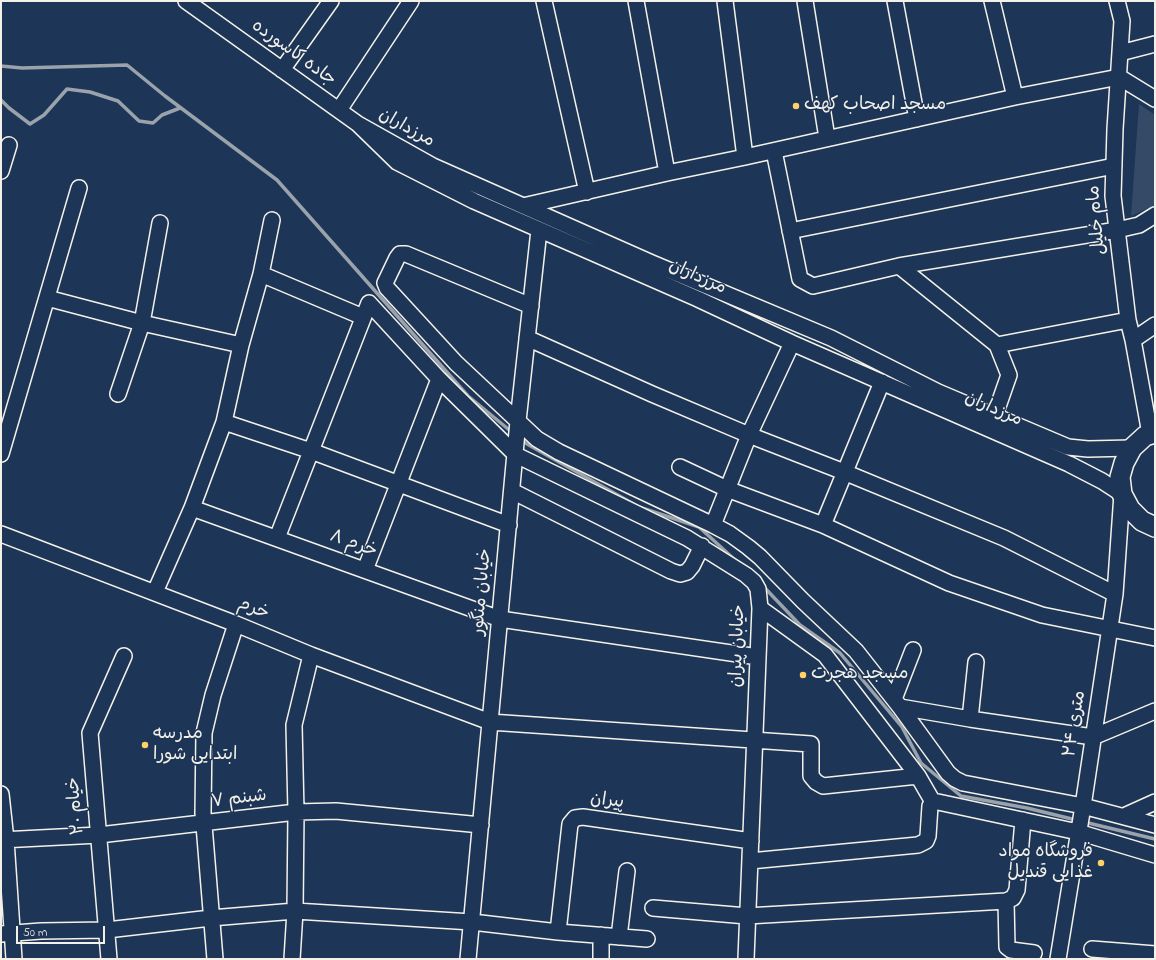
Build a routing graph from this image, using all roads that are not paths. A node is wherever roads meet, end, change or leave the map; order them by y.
1 (186, 1) edge
2 (331, 1) edge
3 (411, 1) edge
4 (544, 1) edge
5 (636, 1) edge
6 (725, 1) edge
7 (805, 1) edge
8 (895, 1) edge
9 (992, 1) edge
10 (1117, 1) edge
11 (1155, 44) edge
12 (1120, 53) junction
13 (282, 70) junction
14 (1119, 77) junction
15 (1015, 97) junction
16 (1155, 99) edge
17 (339, 110) junction
18 (917, 119) junction
19 (358, 124) junction
20 (827, 138) junction
21 (9, 145) dead end
22 (774, 151) junction
23 (745, 157) junction
24 (1114, 166) junction
25 (1, 171) edge
26 (667, 173) junction
27 (79, 188) dead end
28 (587, 192) junction
29 (523, 206) junction
30 (1155, 215) edge
31 (272, 220) dead end
32 (160, 223) dead end
33 (539, 230) junction
34 (1117, 230) junction
35 (790, 231) junction
36 (899, 266) junction
37 (261, 274) junction
38 (46, 298) junction
39 (530, 306) junction
40 (363, 316) junction
41 (1128, 320) junction
42 (142, 323) junction
43 (1155, 325) edge
44 (527, 338) junction
45 (1133, 340) junction
46 (792, 343) junction
47 (241, 345) junction
48 (997, 346) junction
49 (439, 379) junction
50 (882, 382) junction
51 (118, 394) dead end
52 (995, 415) junction
53 (518, 421) junction
54 (224, 422) junction
55 (1153, 434) edge
56 (750, 435) junction
57 (1132, 448) junction
58 (311, 450) junction
59 (1, 454) edge
60 (516, 455) junction
61 (680, 467) dead end
62 (844, 472) junction
63 (399, 483) junction
64 (727, 489) junction
65 (512, 491) junction
66 (1122, 494) junction
67 (192, 508) junction
68 (509, 525) junction
69 (713, 525) junction
70 (823, 525) junction
71 (1155, 527) edge
72 (1, 534) edge
73 (277, 538) junction
74 (702, 546) junction
75 (365, 570) junction
76 (156, 592) junction
77 (1115, 594) junction
78 (760, 608) junction
79 (500, 619) junction
80 (236, 624) junction
81 (1110, 628) junction
82 (1155, 638) edge
83 (913, 650) dead end
84 (311, 655) junction
85 (124, 656) dead end
86 (758, 657) junction
87 (976, 662) dead end
88 (897, 703) junction
89 (1155, 711) edge
90 (970, 719) junction
91 (490, 722) junction
92 (1093, 737) junction
93 (754, 740) junction
94 (918, 776) junction
95 (1, 794) edge
96 (933, 802) junction
97 (1155, 802) edge
98 (1083, 806) junction
99 (296, 812) junction
100 (1124, 816) junction
101 (1023, 820) junction
102 (204, 823) junction
103 (481, 825) junction
104 (1155, 825) edge
105 (1078, 832) junction
106 (99, 835) junction
107 (4, 840) edge
108 (751, 841) junction
109 (1155, 855) edge
110 (750, 861) junction
111 (627, 871) dead end
112 (1006, 901) junction
113 (653, 908) dead end
114 (295, 911) junction
115 (747, 916) junction
116 (211, 918) junction
117 (472, 922) junction
118 (107, 930) junction
119 (558, 932) junction
120 (6, 934) edge
121 (601, 935) junction
122 (619, 937) junction
123 (647, 939) dead end
124 (1092, 949) dead end
125 (1034, 953) dead end
126 (1155, 954) edge
127 (14, 959) edge
128 (109, 959) edge
129 (215, 959) edge
130 (292, 959) edge
131 (468, 959) edge
132 (601, 959) edge
133 (746, 959) edge
134 (1058, 959) edge

1 - 13 street, جاده کاسورده
2 - 13 street
3 - 17 street
4 - 28 street
5 - 26 street
6 - 23 street
7 - 20 street
8 - 18 street
9 - 15 street
10 - 12 street, مام خلیل
11 - 12 street
12 - 14 street, مام خلیل
13 - 17 street, جاده کاسورده
14 - 15 street
14 - 16 street
14 - 24 street, مام خلیل
15 - 18 street
17 - 19 street, جاده کاسورده
18 - 20 street
19 - 29 street, مرزداران
19 - 33 street, مرزداران
20 - 22 street
21 - 25 street
22 - 23 street
22 - 35 street
23 - 26 street
24 - 34 street, مام خلیل
24 - 35 street
26 - 28 street
27 - 38 street
28 - 29 street
29 - 52 street, مرزداران
30 - 34 street
31 - 37 street
32 - 42 street
33 - 39 street, خیابان منگور
33 - 46 street, مرزداران
34 - 36 street
34 - 41 street, مام خلیل
35 - 36 street
36 - 48 street
37 - 40 street
37 - 47 street
38 - 42 street
38 - 59 street
39 - 44 street, خیابان منگور
39 - 53 street
40 - 49 street, خیابان پیران
40 - 58 street
41 - 45 street, مام خلیل
41 - 48 street
42 - 47 street
42 - 51 street
43 - 45 street
44 - 53 street, خیابان منگور
44 - 56 street
45 - 55 street, مام خلیل
46 - 50 street, مرزداران
46 - 56 street
47 - 54 street
48 - 52 street
49 - 60 street, خیابان پیران
49 - 63 street
50 - 62 street
50 - 66 street, مرزداران
52 - 57 street, مرزداران
53 - 60 street, خیابان منگور
53 - 69 street
54 - 58 street
54 - 67 street
55 - 57 main road
56 - 62 street
56 - 64 street
57 - 66 main road
58 - 63 street
58 - 73 street
60 - 65 street, خیابان منگور
60 - 74 street, خیابان پیران
61 - 64 street
62 - 70 street
62 - 77 street
63 - 68 street
63 - 75 street
64 - 69 street
64 - 70 street
65 - 68 street, خیابان منگور
65 - 74 street
66 - 71 main road
66 - 77 street, ۲۴ متری
67 - 73 street, خرم ۸
67 - 76 street
68 - 79 street, خیابان منگور
69 - 88 street
70 - 81 street
72 - 76 street, خرم
73 - 75 street, خرم ۸
74 - 78 street, خیابان پیران
75 - 79 street, خرم ۸
76 - 80 street, خرم
77 - 81 street, ۲۴ متری
78 - 86 street, خیابان پیران
78 - 94 street
79 - 86 street, خرم ۸
79 - 91 street, خیابان منگور
80 - 84 street, خرم
80 - 102 street
81 - 82 street
81 - 92 street, ۲۴ متری
83 - 88 street
84 - 91 street, خرم
84 - 99 street
85 - 106 street, خیام ۲۰
86 - 93 street, خیابان پیران
87 - 90 street
88 - 90 street
88 - 98 street
89 - 92 street
90 - 92 street
91 - 93 street, خرم
91 - 103 street, خیابان منگور
92 - 98 street, ۲۴ متری
93 - 94 street, خرم
93 - 108 street, خیابان پیران
94 - 96 street
95 - 107 street
96 - 101 street
96 - 110 street
97 - 100 street
98 - 100 street
98 - 105 street, ۲۴ متری
99 - 102 street, شبنم ۷
99 - 103 street, شبنم ۷
99 - 114 street
100 - 104 street
101 - 105 street
101 - 112 street
102 - 106 street, شبنم ۷
102 - 116 street
103 - 117 street, خیابان منگور
105 - 109 street
105 - 134 street, ۲۴ متری
106 - 107 street, شبنم ۷
106 - 118 street, خیام ۲۰
107 - 120 street
108 - 110 street, خیابان پیران
108 - 119 street, پیران
110 - 115 street, خیابان پیران
111 - 122 street
112 - 115 street
112 - 125 street
113 - 115 street
114 - 116 street
114 - 117 street
114 - 130 street
115 - 133 street, خیابان پیران
116 - 118 street
116 - 129 street
117 - 119 street
117 - 131 street, خیابان منگور
118 - 120 street
118 - 128 street, خیام ۲۰
119 - 121 street
120 - 127 street
121 - 122 street
121 - 132 street
122 - 123 street
124 - 126 street

